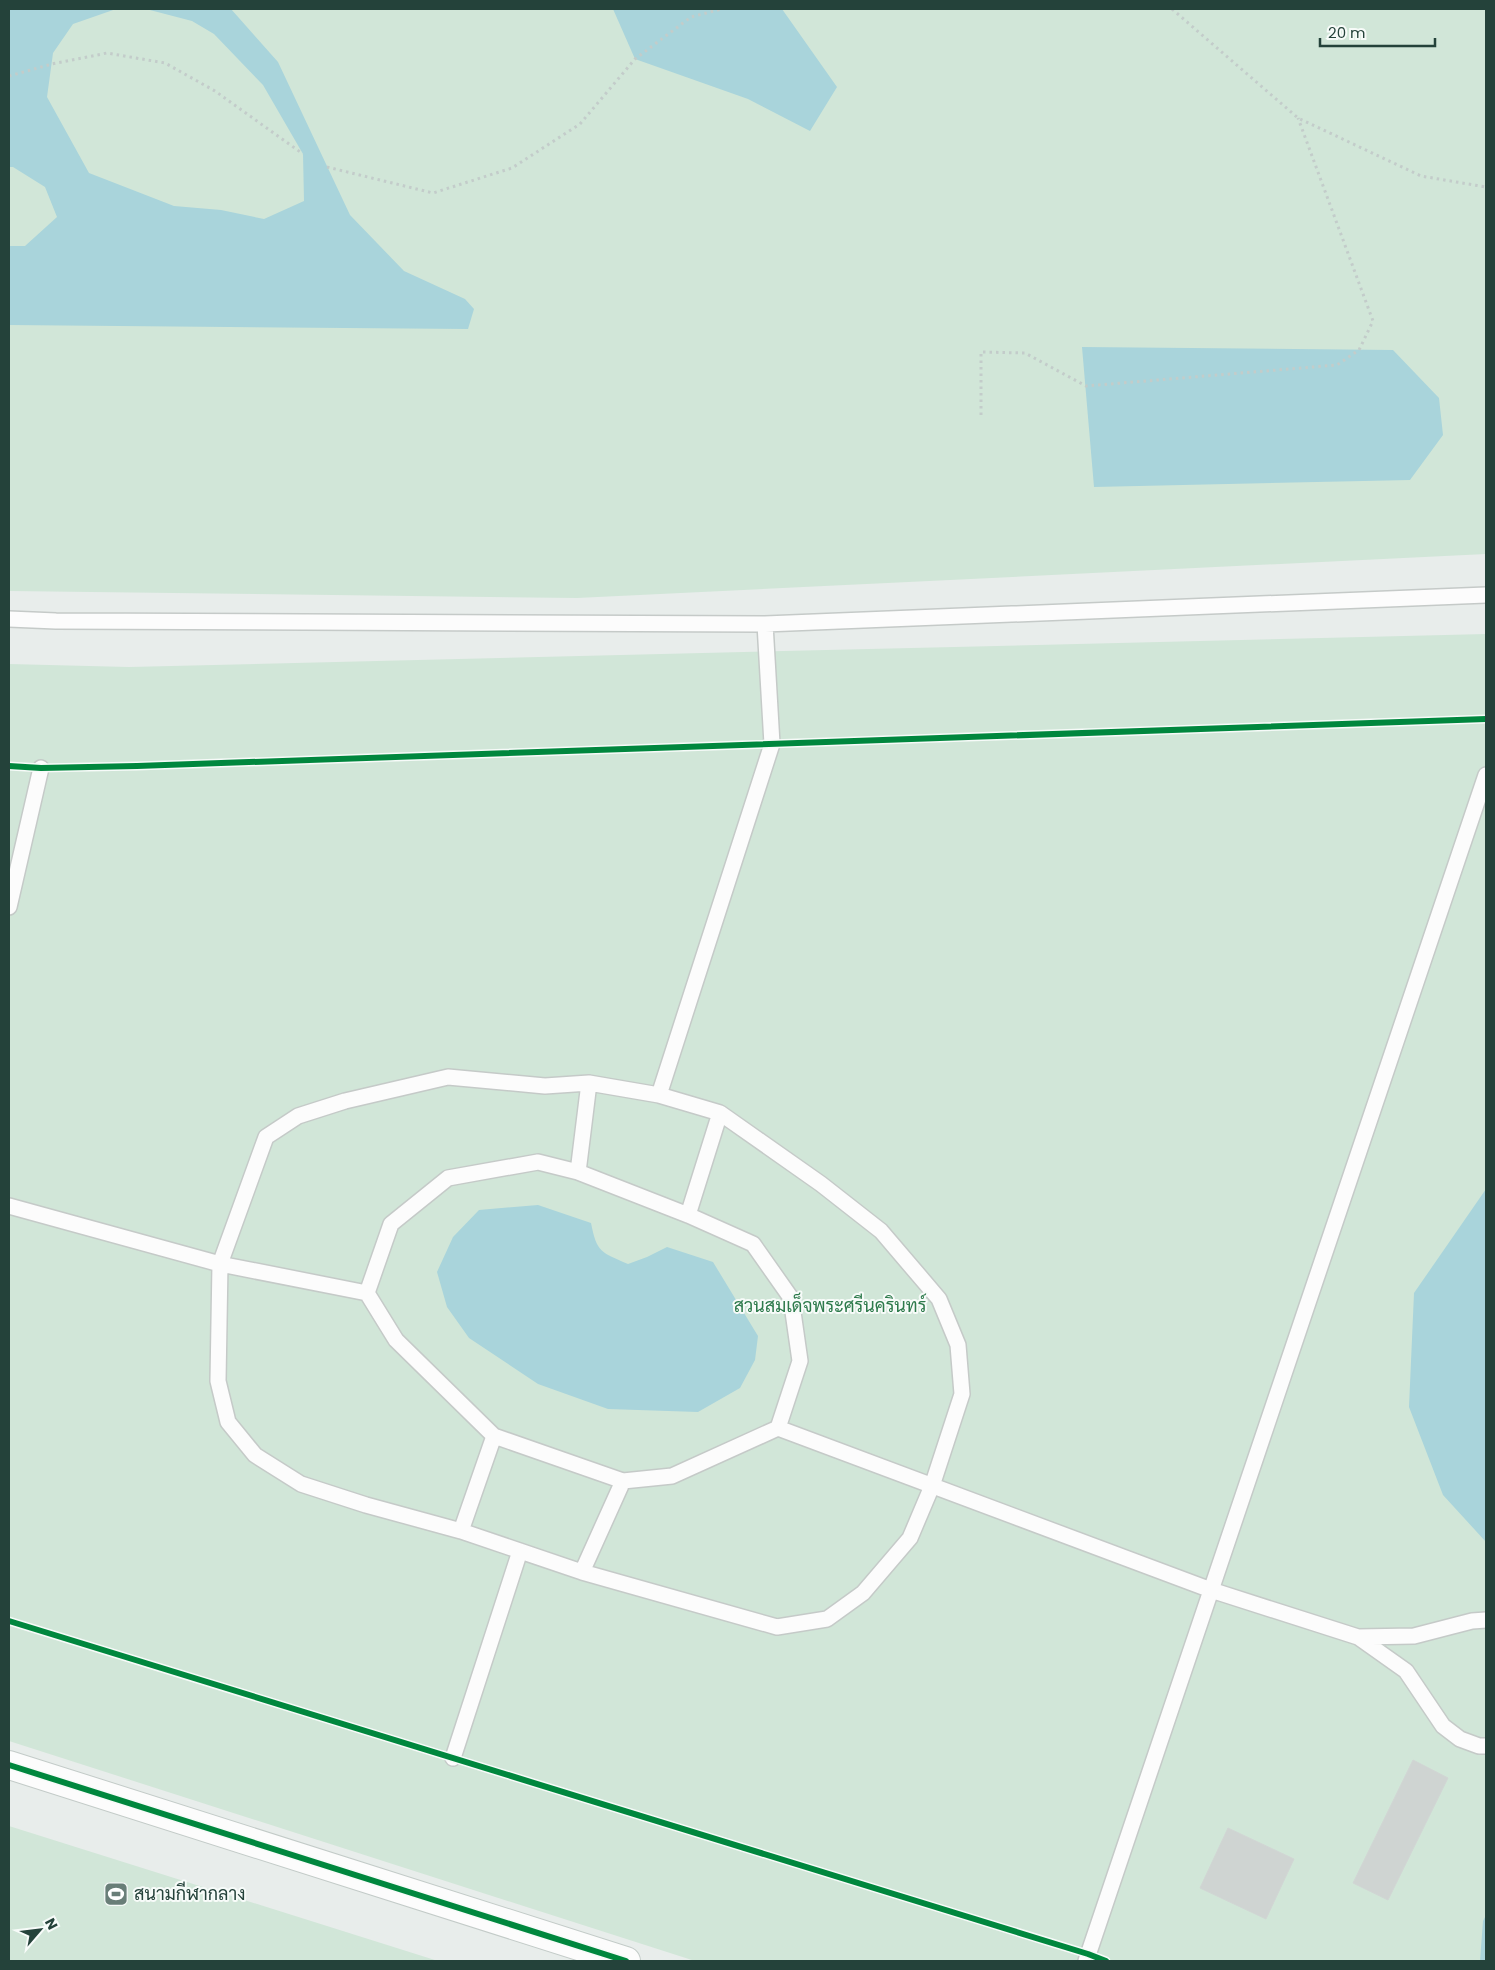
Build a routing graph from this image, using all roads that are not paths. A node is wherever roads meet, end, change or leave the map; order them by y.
1 (1486, 595) edge
2 (9, 619) edge
3 (765, 624) junction
4 (41, 768) dead end
5 (1486, 775) edge
6 (9, 907) edge
7 (589, 1083) junction
8 (659, 1095) junction
9 (720, 1113) junction
10 (578, 1172) junction
11 (9, 1206) edge
12 (688, 1215) junction
13 (220, 1264) junction
14 (367, 1293) junction
15 (778, 1428) junction
16 (494, 1436) junction
17 (623, 1481) junction
18 (932, 1486) junction
19 (461, 1531) junction
20 (520, 1551) junction
21 (582, 1572) junction
22 (1211, 1590) junction
23 (1486, 1620) edge
24 (1358, 1637) junction
25 (1486, 1746) edge
26 (453, 1758) dead end
27 (9, 1765) edge
28 (626, 1961) edge
29 (1086, 1961) edge

1 - 3 lane
2 - 3 lane
3 - 8 lane
4 - 6 lane
5 - 22 lane
7 - 8 lane
7 - 10 lane
7 - 13 lane
8 - 9 lane
9 - 12 lane
9 - 18 lane
10 - 12 lane
10 - 14 lane
11 - 13 lane
12 - 15 lane
13 - 14 lane
13 - 19 lane
14 - 16 lane
15 - 17 lane
15 - 18 lane
16 - 17 lane
16 - 19 lane
17 - 21 lane
18 - 21 lane
18 - 22 lane
19 - 20 lane
20 - 21 lane
20 - 26 lane
22 - 24 lane
22 - 29 lane
23 - 24 lane
24 - 25 lane
27 - 28 street

